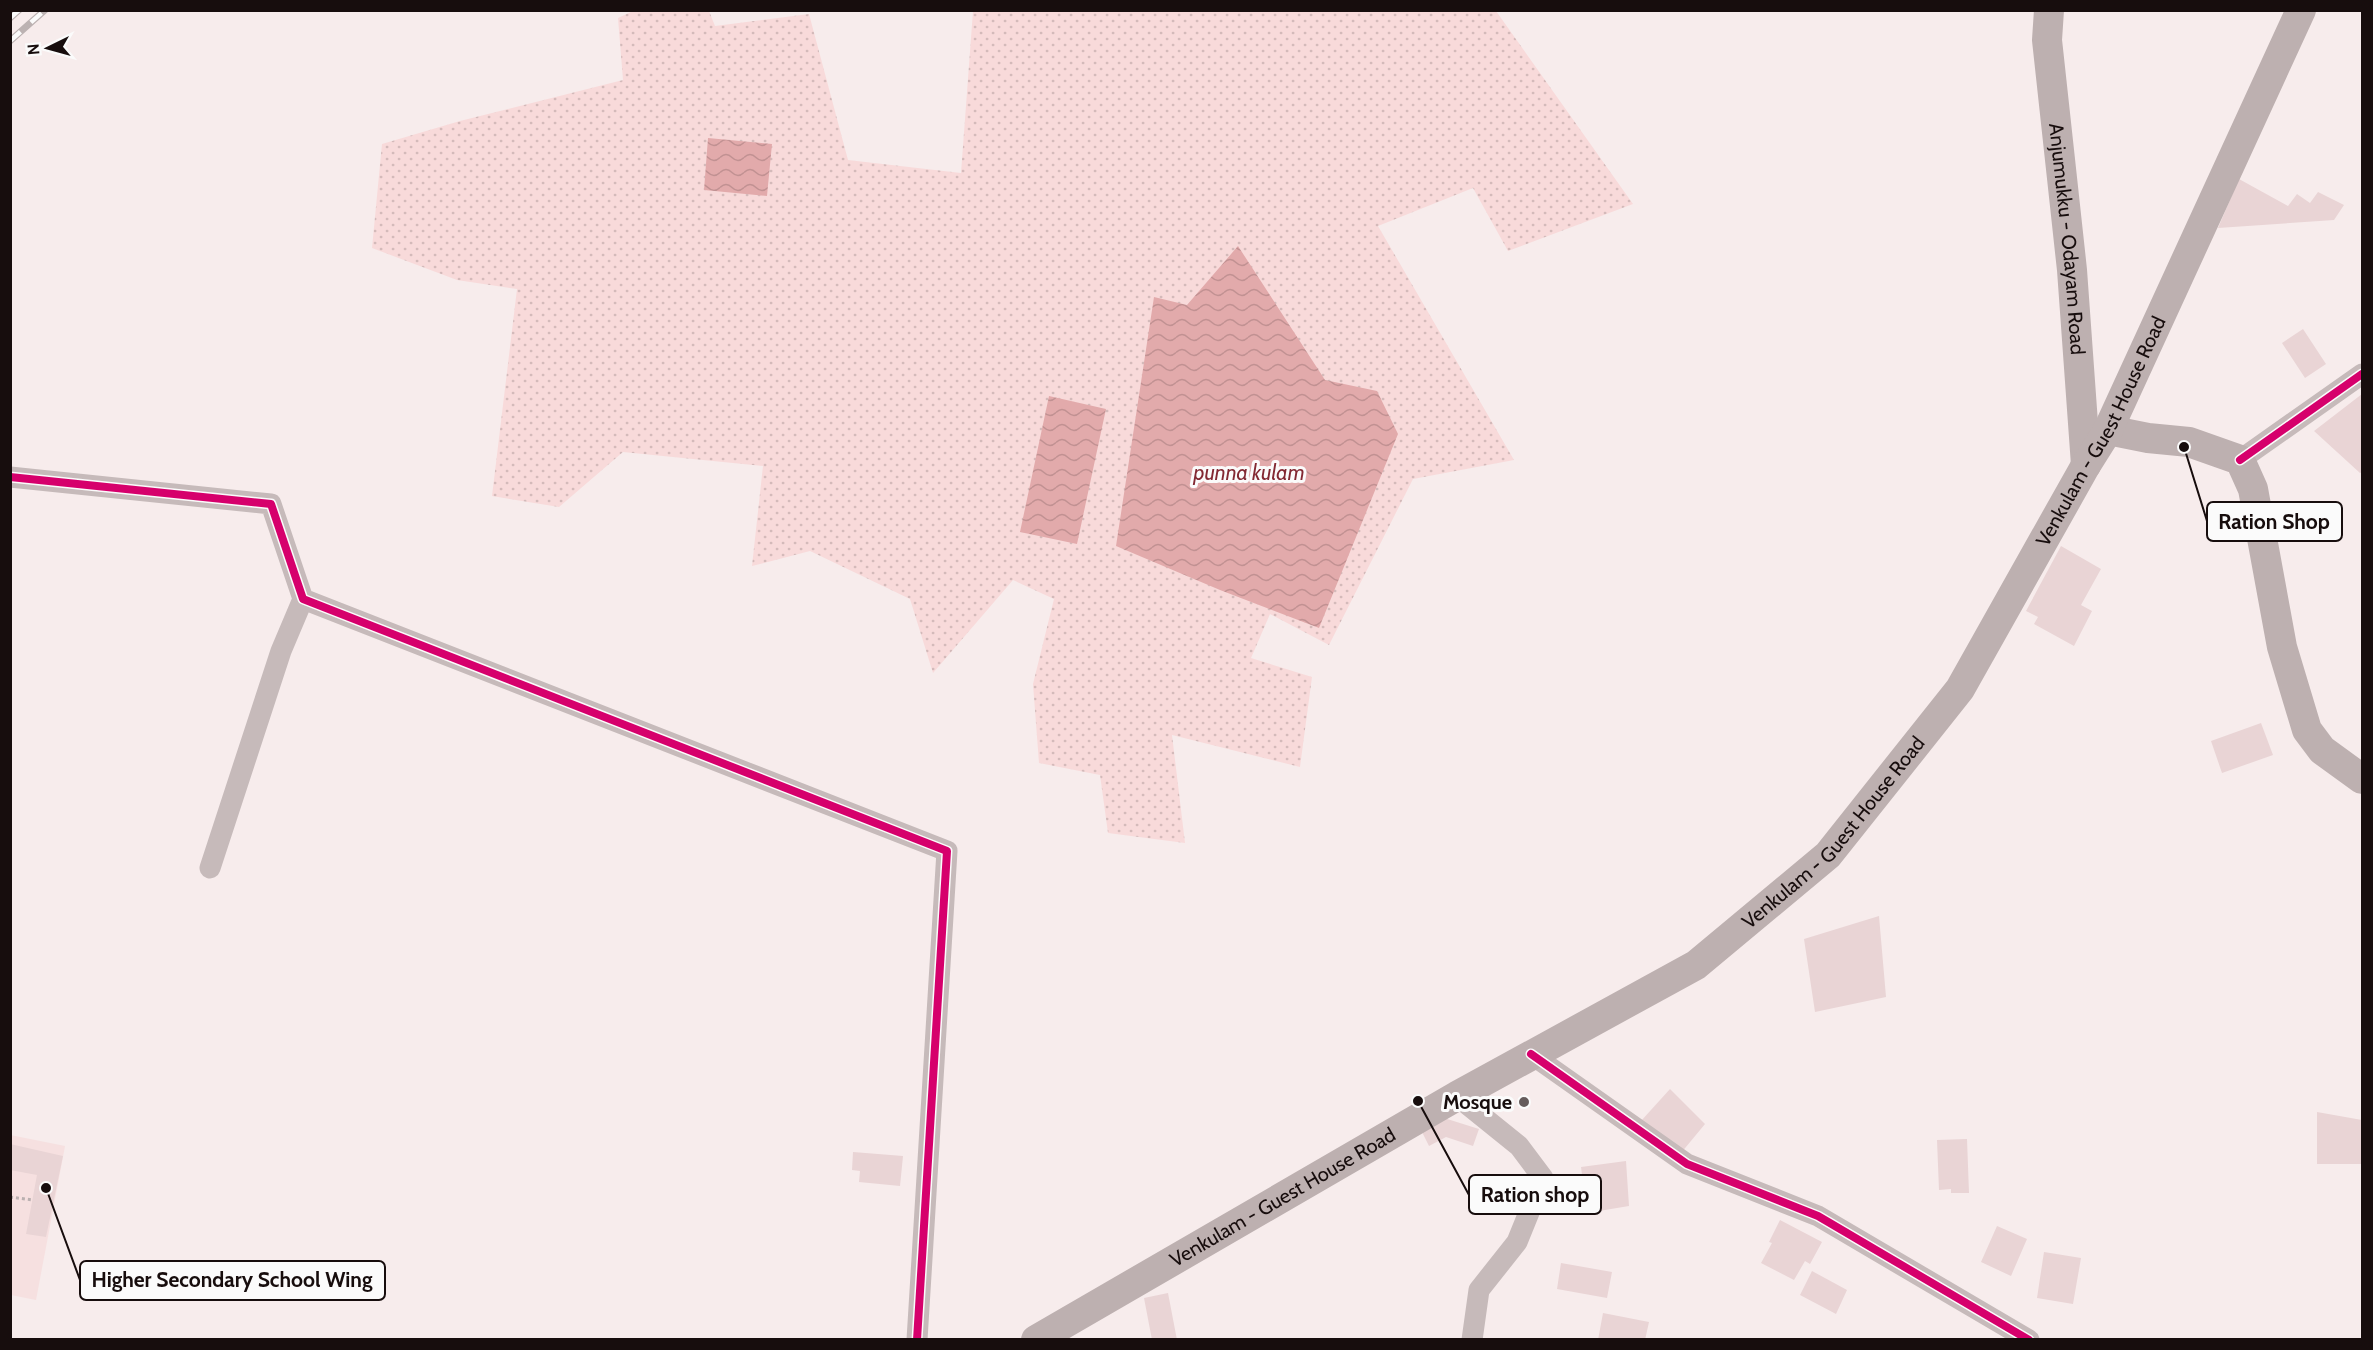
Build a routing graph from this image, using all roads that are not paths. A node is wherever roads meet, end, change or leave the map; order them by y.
1 (2049, 10) edge
2 (2301, 10) edge
3 (2362, 374) edge
4 (2108, 430) junction
5 (2240, 460) junction
6 (2086, 465) junction
7 (10, 477) edge
8 (303, 599) junction
9 (2362, 779) edge
10 (210, 868) dead end
11 (1531, 1054) junction
12 (1457, 1096) junction
13 (917, 1340) edge
14 (1036, 1340) edge
15 (1472, 1340) edge
16 (2029, 1340) edge

1 - 6 main road, Anjumukku - Odayam Road
2 - 4 main road, Venkulam - Guest House Road
3 - 5 street
4 - 5 main road
4 - 6 main road, Venkulam - Guest House Road
5 - 9 main road
6 - 11 main road, Venkulam - Guest House Road
7 - 8 street
8 - 10 street
8 - 13 street
11 - 12 main road, Venkulam - Guest House Road
11 - 16 street
12 - 14 main road, Venkulam - Guest House Road
12 - 15 street

